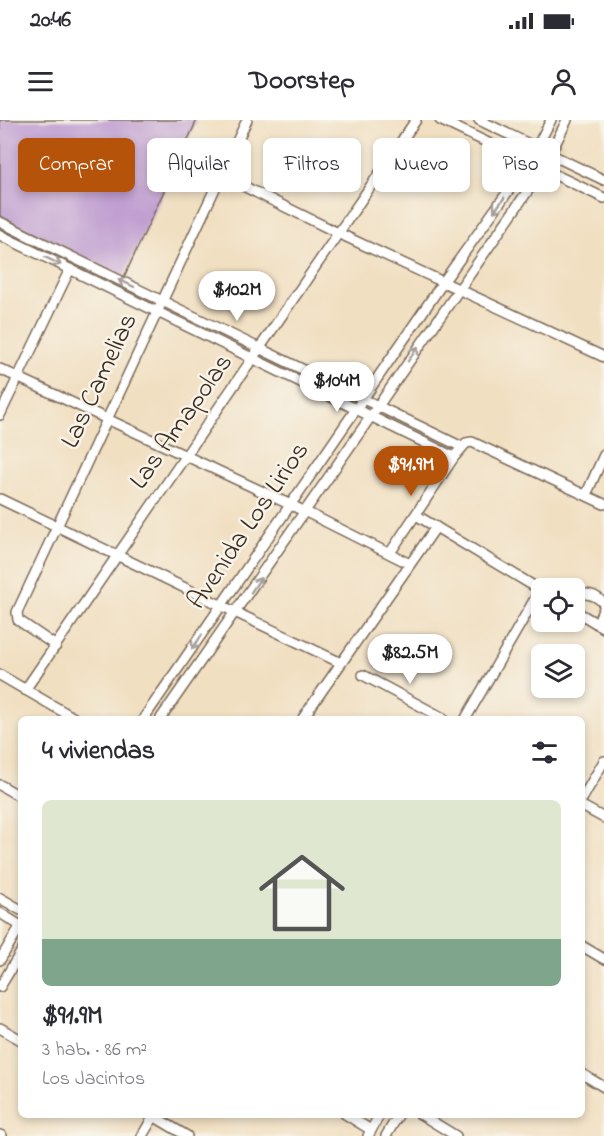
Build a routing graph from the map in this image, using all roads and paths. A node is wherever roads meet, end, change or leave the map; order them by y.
1 (248, 120) edge
2 (416, 120) edge
3 (440, 120) edge
4 (479, 120) edge
5 (551, 120) edge
6 (567, 120) edge
7 (239, 138) edge
8 (517, 138) edge
9 (543, 138) edge
10 (559, 138) edge
11 (482, 140) edge
12 (560, 159) edge
13 (560, 177) edge
14 (604, 180) edge
15 (251, 190) edge
16 (213, 192) edge
17 (508, 192) edge
18 (527, 192) edge
19 (604, 198) edge
20 (0, 222) edge
21 (338, 233) junction
22 (0, 235) edge
23 (70, 269) junction
24 (444, 281) junction
25 (460, 288) junction
26 (162, 301) junction
27 (157, 312) junction
28 (260, 348) junction
29 (604, 357) edge
30 (253, 358) junction
31 (0, 369) edge
32 (18, 377) junction
33 (364, 399) junction
34 (377, 406) junction
35 (357, 409) junction
36 (0, 415) edge
37 (370, 415) junction
38 (107, 420) junction
39 (462, 447) junction
40 (604, 455) edge
41 (185, 456) junction
42 (454, 457) junction
43 (585, 495) junction
44 (0, 499) edge
45 (604, 504) edge
46 (289, 506) junction
47 (306, 512) junction
48 (416, 515) junction
49 (57, 526) junction
50 (436, 527) junction
51 (390, 553) junction
52 (117, 555) junction
53 (410, 564) junction
54 (531, 584) edge
55 (585, 593) edge
56 (223, 606) junction
57 (604, 606) edge
58 (531, 607) edge
59 (237, 613) junction
60 (585, 617) edge
61 (601, 626) edge
62 (56, 646) junction
63 (341, 663) junction
64 (0, 675) edge
65 (363, 675) dead end
66 (25, 690) junction
67 (70, 716) edge
68 (145, 716) edge
69 (162, 716) edge
70 (304, 716) edge
71 (439, 716) edge
72 (467, 716) edge
73 (604, 761) edge
74 (0, 785) edge
75 (585, 794) edge
76 (18, 795) edge
77 (585, 808) edge
78 (604, 818) edge
79 (0, 898) edge
80 (18, 908) edge
81 (0, 913) edge
82 (18, 923) edge
83 (18, 930) edge
84 (585, 948) edge
85 (18, 957) edge
86 (604, 958) edge
87 (0, 960) edge
88 (0, 987) edge
89 (0, 1028) edge
90 (18, 1038) edge
91 (585, 1076) edge
92 (604, 1087) edge
93 (151, 1118) edge
94 (158, 1118) edge
95 (358, 1118) edge
96 (397, 1118) edge
97 (427, 1118) edge
98 (375, 1123) edge
99 (387, 1134) edge
100 (142, 1136) edge
101 (187, 1136) edge
102 (456, 1136) edge

1 - 7 street, Las Camelias
2 - 21 street, Las Amapolas
3 - 11 street
4 - 8 street
5 - 9 street, Avenida Los Lirios
6 - 10 street, Avenida Los Lirios
12 - 14 street
13 - 19 street
15 - 21 street
16 - 26 street, Las Camelias
17 -> 24 street, Avenida Los Lirios
18 - 25 street, Avenida Los Lirios
26 -> 20 street
21 - 24 street
21 - 28 street, Las Amapolas
22 -> 23 street
23 - 27 street
23 - 32 street
24 - 25 street
24 - 33 street, Avenida Los Lirios
25 - 29 street
34 -> 25 street, Avenida Los Lirios
26 - 27 street, Las Camelias
26 - 28 street
27 - 30 street
27 - 38 street, Las Camelias
28 - 30 street, Las Amapolas
28 - 33 street
30 - 35 street
30 - 41 street, Las Amapolas
31 - 32 street
32 - 36 street
32 - 38 street
33 - 34 street
33 - 35 street, Avenida Los Lirios
34 - 37 street, Avenida Los Lirios
34 - 39 street
35 - 37 street
35 - 46 street, Avenida Los Lirios
37 - 42 street
37 - 47 street, Avenida Los Lirios
38 - 41 street
38 - 49 street, Las Camelias
39 - 42 street
39 - 43 street
40 - 43 street
41 - 46 street
41 - 52 street, Las Amapolas
42 - 48 street
43 - 45 street
44 - 49 street
46 - 47 street
46 - 56 street, Avenida Los Lirios
47 - 51 street
59 -> 47 street, Avenida Los Lirios
48 - 50 street
48 - 51 street
49 - 52 street
49 - 62 street, Las Camelias
50 - 53 street
50 - 54 street
51 - 53 street
52 - 56 street
52 - 62 street, Las Amapolas
53 - 63 street
55 - 57 street
56 - 59 street
56 -> 68 street, Avenida Los Lirios
57 - 61 street
58 - 72 street
59 - 63 street
59 - 69 street, Avenida Los Lirios
60 - 61 street
62 - 66 street, Las Amapolas
63 - 70 street
64 - 66 street
65 - 71 street
66 - 67 street
73 - 75 street
74 - 76 street
77 - 78 street
79 - 80 street
81 - 82 street
83 - 87 street
84 - 86 street
85 - 88 street
89 - 90 street
91 - 92 street
93 - 100 street
94 - 101 street
95 - 98 street
96 - 99 street
97 - 102 street
98 - 99 street

